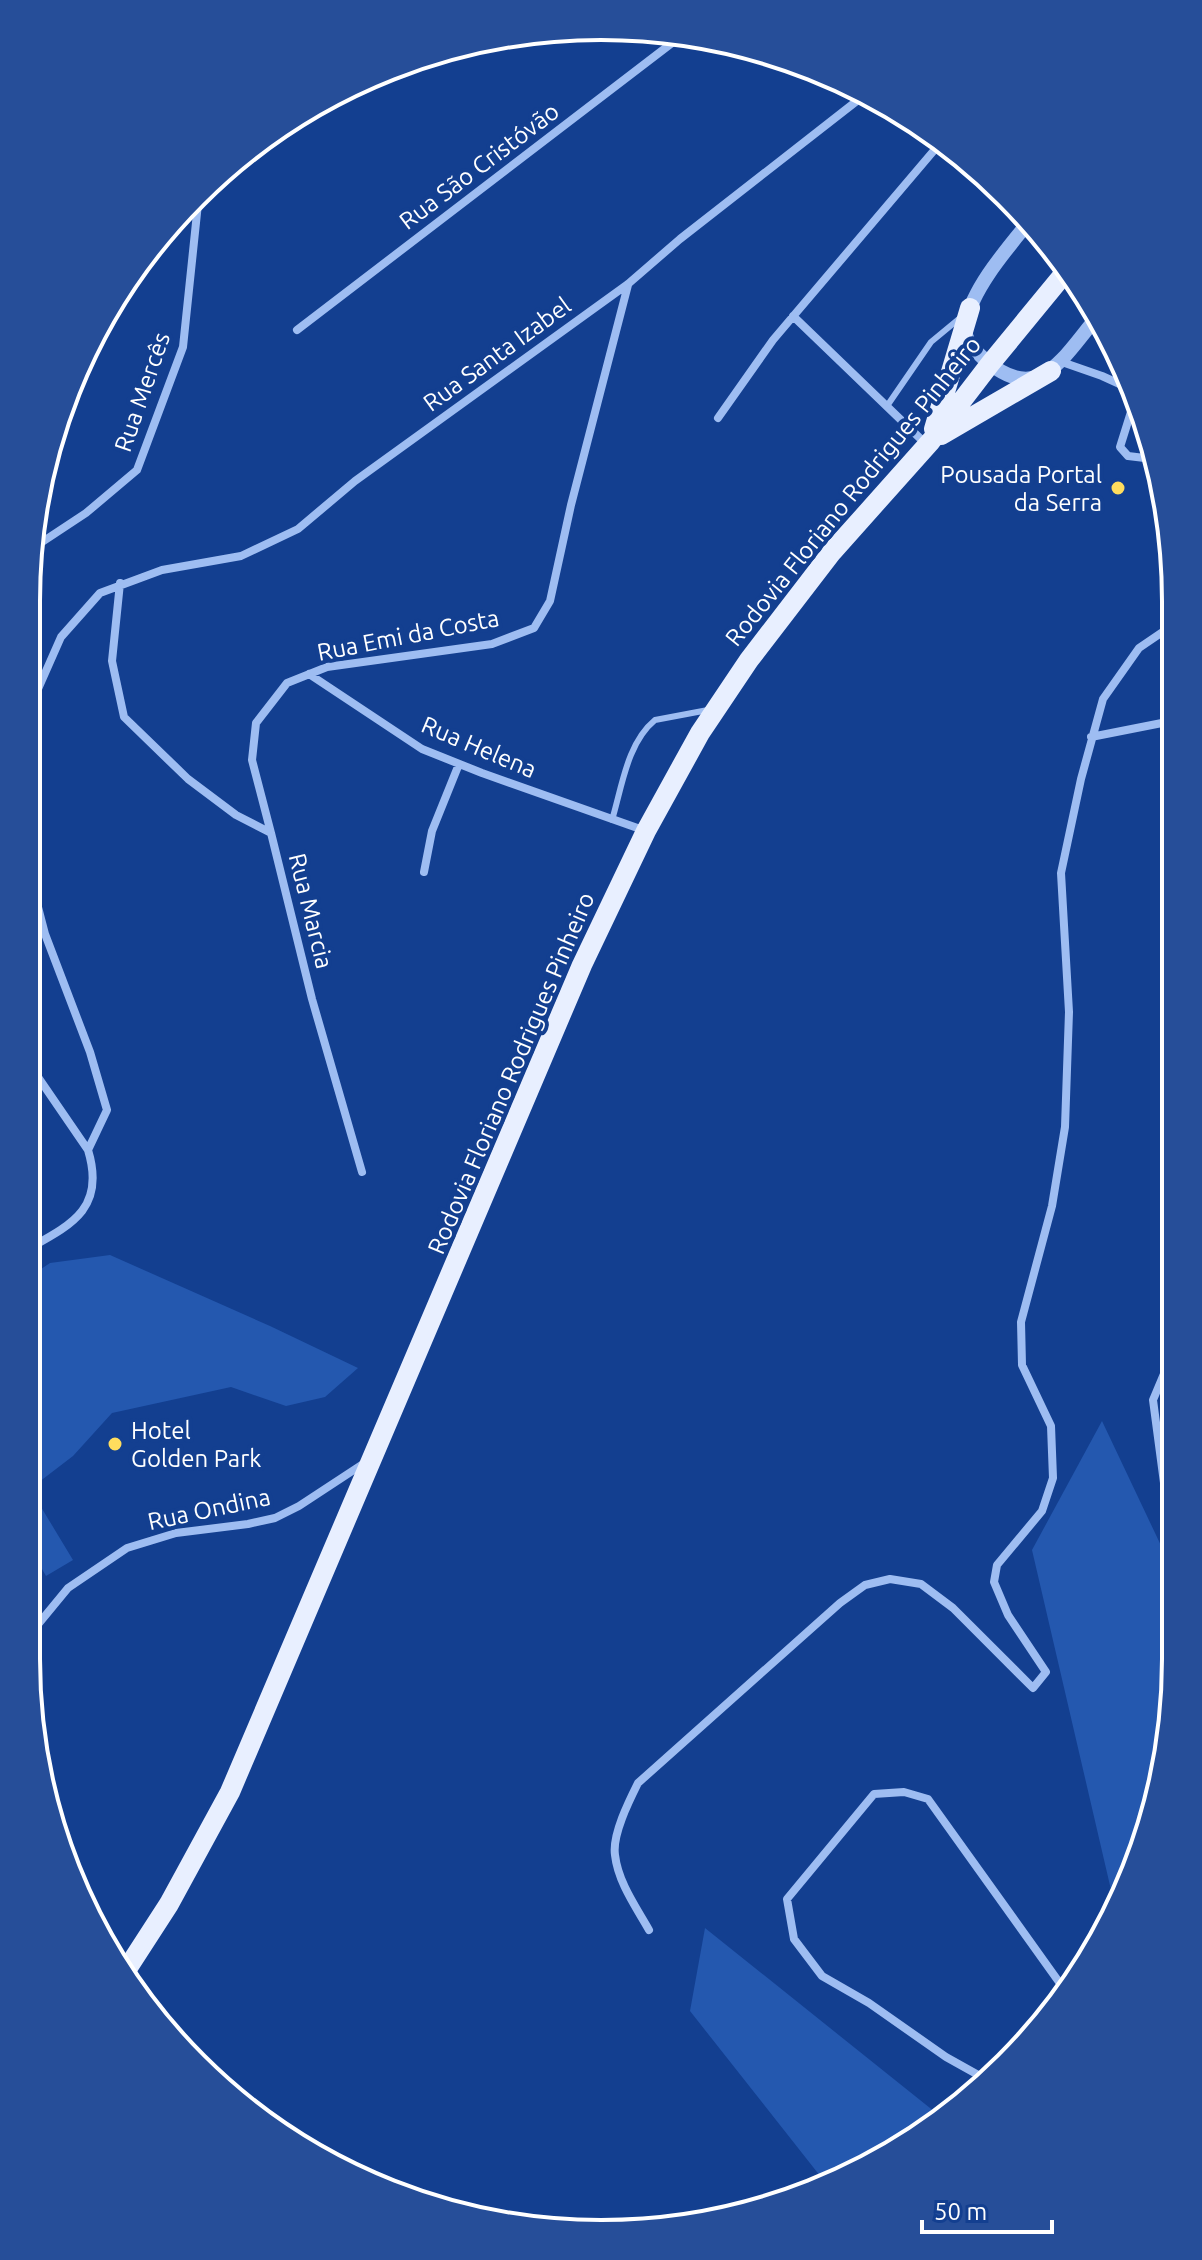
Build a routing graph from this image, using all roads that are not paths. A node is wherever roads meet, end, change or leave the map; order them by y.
1 (670, 45) edge
2 (856, 102) edge
3 (934, 150) edge
4 (197, 211) edge
5 (1022, 230) edge
6 (1060, 279) edge
7 (628, 284) junction
8 (968, 311) junction
9 (793, 316) junction
10 (1090, 326) edge
11 (297, 330) dead end
12 (990, 364) junction
13 (1055, 366) junction
14 (1118, 385) edge
15 (887, 406) junction
16 (1130, 415) edge
17 (718, 418) dead end
18 (929, 443) junction
19 (1143, 458) edge
20 (44, 541) edge
21 (120, 583) junction
22 (1162, 632) edge
23 (309, 674) junction
24 (40, 685) edge
25 (717, 708) junction
26 (1162, 723) edge
27 (1091, 737) junction
28 (459, 764) junction
29 (612, 820) junction
30 (646, 831) junction
31 (271, 833) junction
32 (424, 872) dead end
33 (40, 915) edge
34 (40, 1080) edge
35 (88, 1150) junction
36 (362, 1172) dead end
37 (40, 1242) edge
38 (1162, 1379) edge
39 (373, 1458) junction
40 (1162, 1468) edge
41 (40, 1622) edge
42 (649, 1930) dead end
43 (130, 1964) edge
44 (1059, 1982) edge
45 (978, 2075) edge

1 - 11 street, Rua São Cristóvão
2 - 7 street, Rua Santa Izabel
3 - 9 street
4 - 20 street, Rua Mercês
5 - 8 street
6 - 12 main road, Rodovia Floriano Rodrigues Pinheiro
7 - 21 street, Rua Santa Izabel
7 - 23 street, Rua Emi da Costa
8 - 12 street
8 - 15 lane
8 - 18 main road
9 - 15 street
9 - 17 street
10 - 13 street
12 - 13 street
12 - 18 main road, Rodovia Floriano Rodrigues Pinheiro
13 - 14 street
13 - 18 main road
15 - 18 street
16 - 19 street
18 - 25 main road, Rodovia Floriano Rodrigues Pinheiro
21 - 24 street
21 - 31 street, Rua Marcia
22 - 27 street
23 - 28 street, Rua Helena
23 - 31 street, Rua Emi da Costa
25 - 29 lane
25 - 30 main road, Rodovia Floriano Rodrigues Pinheiro
26 - 27 street
27 - 42 street
28 - 29 street, Rua Helena
28 - 32 street
29 - 30 street, Rua Helena
30 - 39 main road, Rodovia Floriano Rodrigues Pinheiro
31 - 36 street, Rua Marcia
33 - 35 street
34 - 35 street
35 - 37 street
38 - 40 street
39 - 41 street, Rua Ondina
39 - 43 main road, Rodovia Floriano Rodrigues Pinheiro
44 - 45 street

